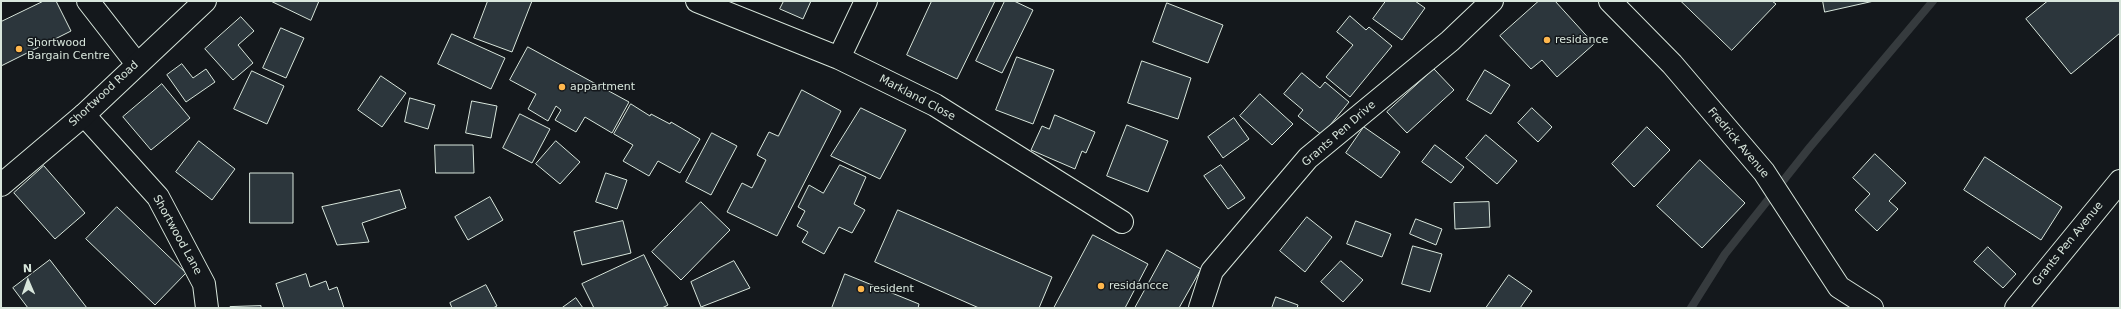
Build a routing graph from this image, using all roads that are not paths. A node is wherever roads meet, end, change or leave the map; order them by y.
1 (88, 1) edge
2 (205, 1) edge
3 (697, 1) edge
4 (866, 1) edge
5 (1492, 1) edge
6 (1610, 1) edge
7 (839, 58) junction
8 (137, 64) junction
9 (84, 114) junction
10 (2120, 181) edge
11 (1, 185) edge
12 (1122, 222) dead end
13 (207, 308) edge
14 (1200, 308) edge
15 (1872, 308) edge
16 (2016, 308) edge

1 - 8 street
2 - 8 street, Shortwood Road
3 - 7 street, Markland Close
4 - 7 street
5 - 14 street, Grants Pen Drive
6 - 15 street, Fredrick Avenue
7 - 12 street, Markland Close
8 - 9 street, Shortwood Road
9 - 11 street, Shortwood Road
9 - 13 street, Shortwood Lane
10 - 16 street, Grants Pen Avenue

